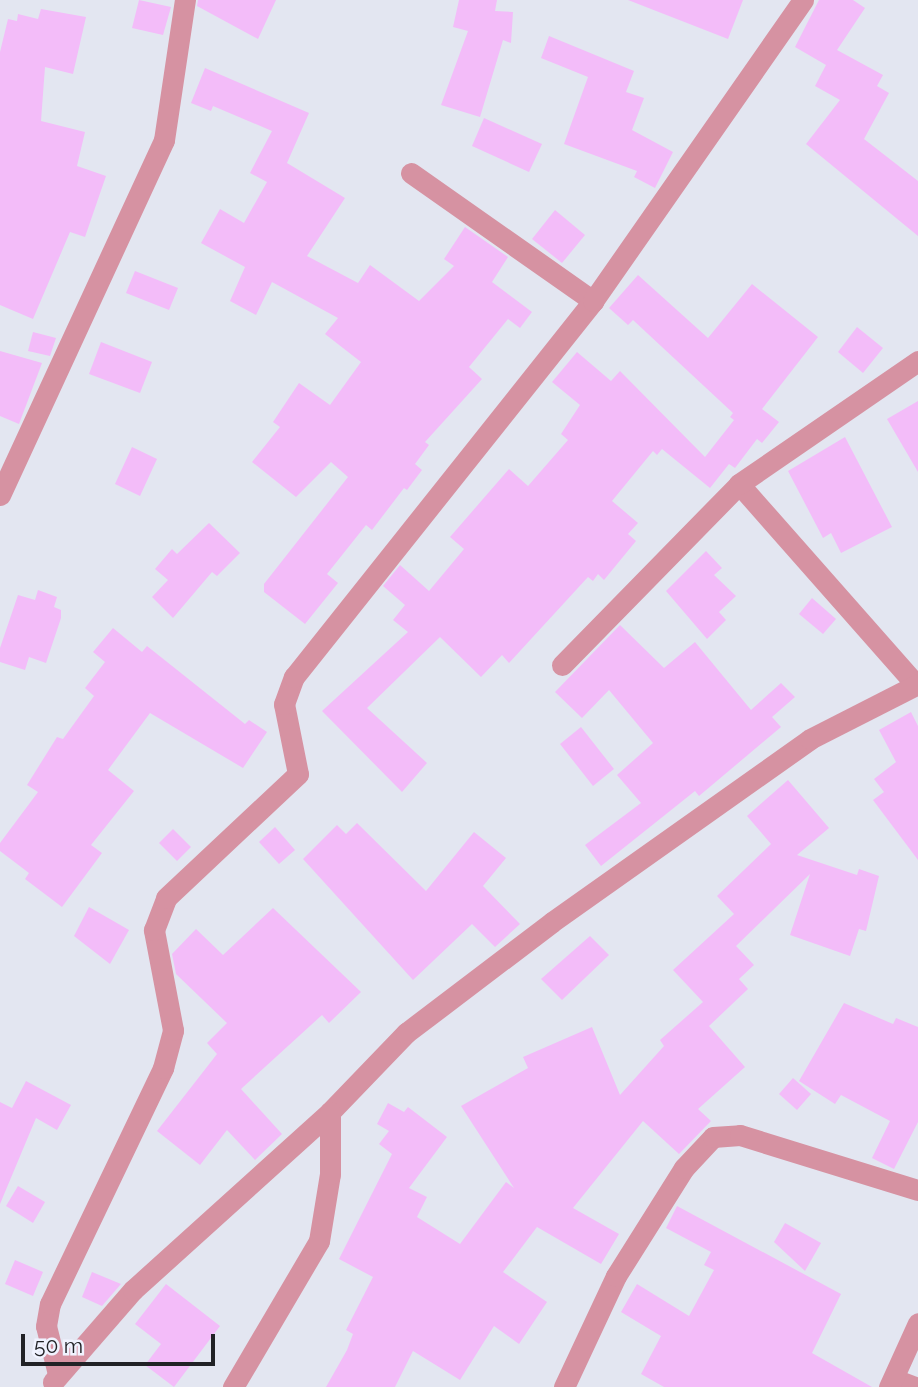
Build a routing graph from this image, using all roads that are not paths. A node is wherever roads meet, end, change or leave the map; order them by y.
1 (185, 0) edge
2 (803, 0) edge
3 (411, 173) dead end
4 (593, 300) junction
5 (918, 361) edge
6 (739, 484) junction
7 (0, 495) edge
8 (562, 665) dead end
9 (917, 685) edge
10 (330, 1112) junction
11 (918, 1190) edge
12 (918, 1323) edge
13 (54, 1381) edge
14 (892, 1383) edge
15 (233, 1387) edge
16 (564, 1387) edge
17 (915, 1387) edge

1 - 7 street
2 - 4 street
3 - 4 street
4 - 13 street
5 - 6 street
6 - 8 street
6 - 9 street
9 - 10 street
10 - 13 street
10 - 15 street
11 - 16 street
12 - 14 street
14 - 17 street

